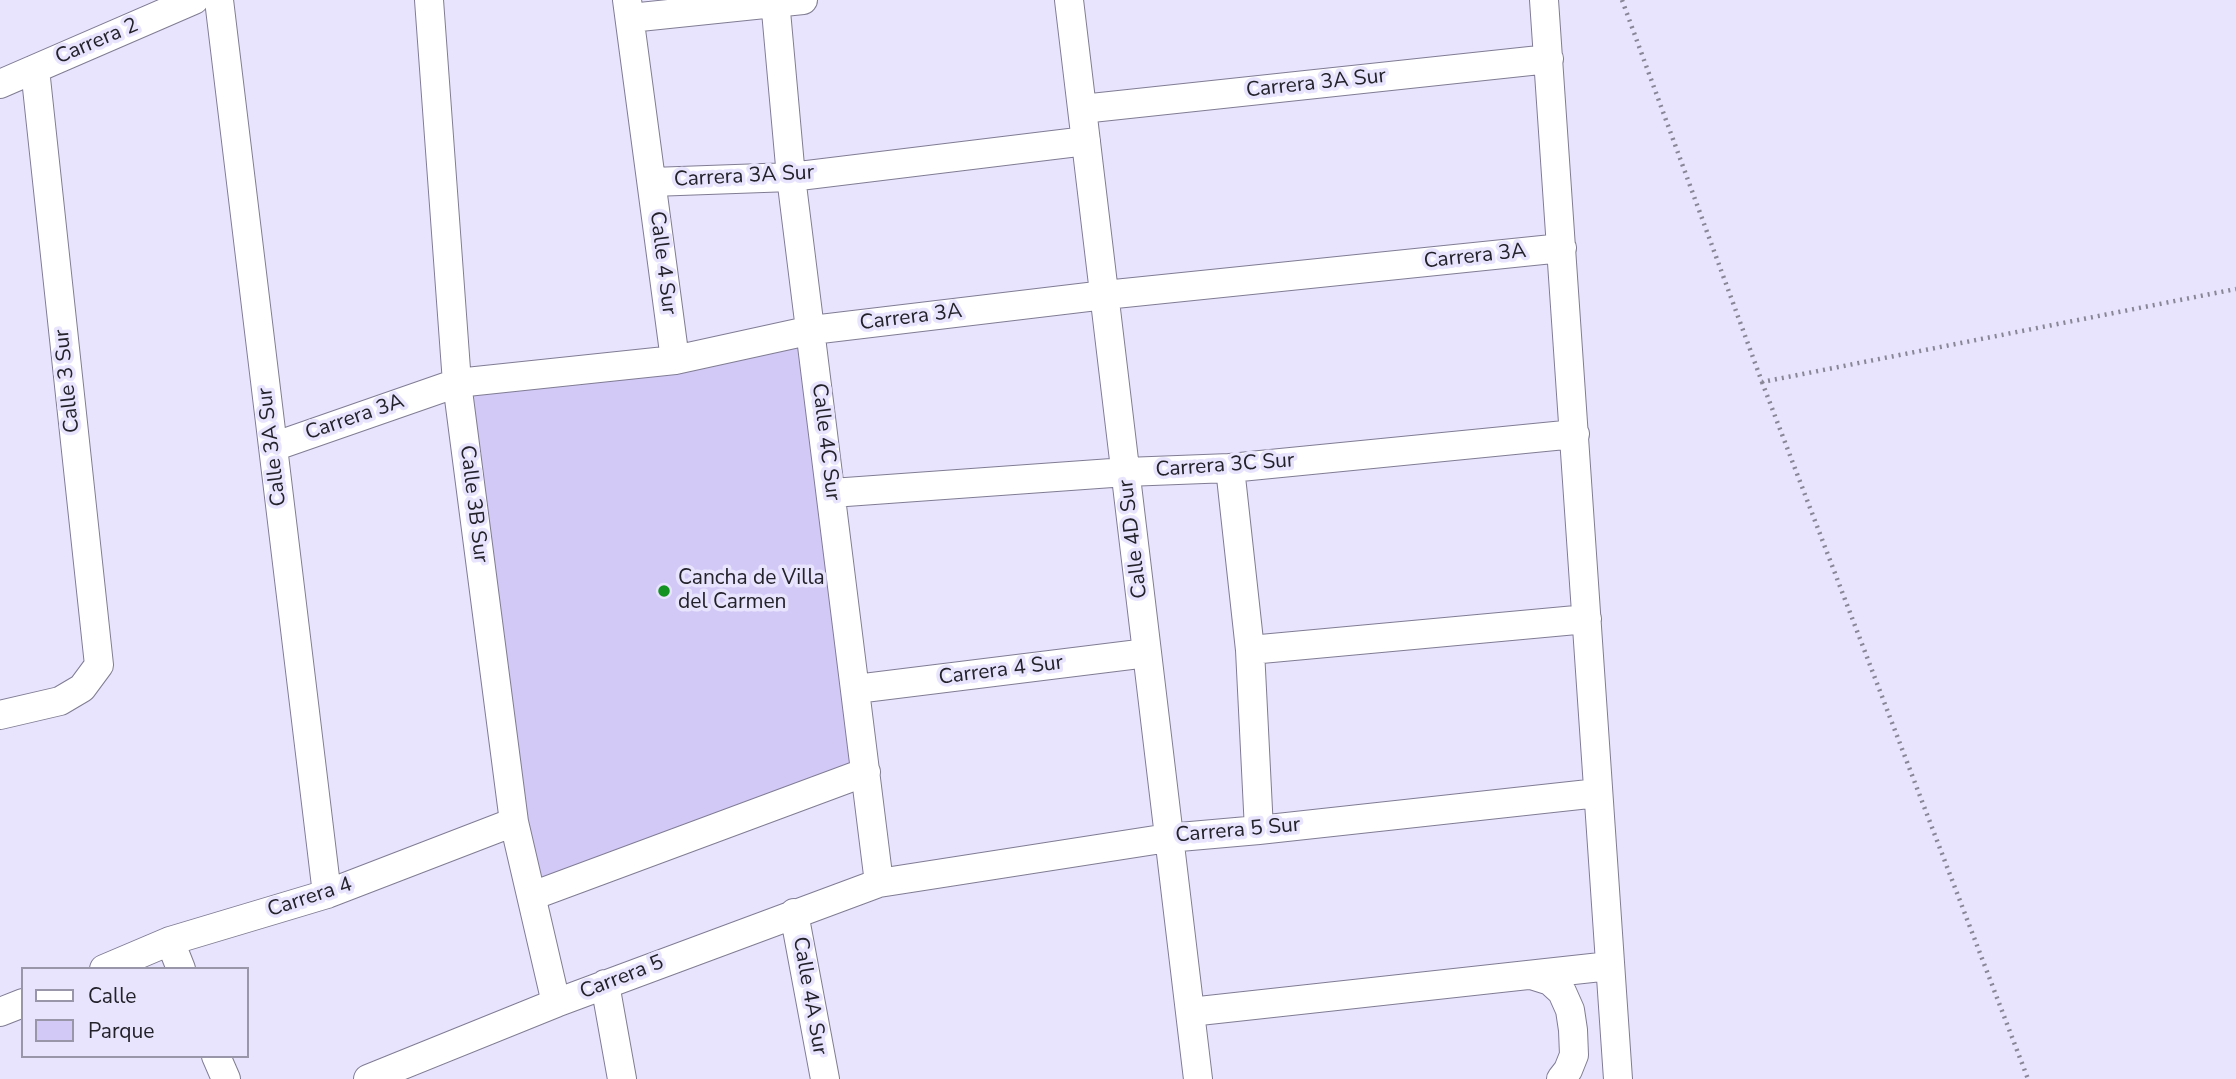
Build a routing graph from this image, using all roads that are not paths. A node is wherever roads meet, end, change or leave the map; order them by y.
1 (194, 0) edge
2 (219, 0) edge
3 (429, 0) edge
4 (1069, 0) edge
5 (1544, 0) edge
6 (785, 1) edge
7 (629, 9) edge
8 (1549, 59) junction
9 (34, 69) junction
10 (0, 84) edge
11 (1082, 109) junction
12 (1086, 141) junction
13 (792, 177) junction
14 (652, 182) junction
15 (1562, 248) junction
16 (1105, 295) junction
17 (812, 330) junction
18 (675, 360) junction
19 (457, 383) junction
20 (1575, 434) junction
21 (273, 447) junction
22 (1230, 468) junction
23 (1126, 472) junction
24 (832, 493) junction
25 (1587, 618) junction
26 (1250, 650) junction
27 (1147, 653) junction
28 (856, 690) junction
29 (0, 715) edge
30 (866, 772) junction
31 (1598, 793) junction
32 (514, 822) junction
33 (1259, 830) junction
34 (1168, 838) junction
35 (879, 883) junction
36 (327, 894) junction
37 (532, 896) junction
38 (794, 913) junction
39 (170, 941) junction
40 (1610, 966) junction
41 (109, 967) edge
42 (180, 967) edge
43 (1531, 975) junction
44 (605, 984) junction
45 (556, 1003) junction
46 (21, 1004) edge
47 (0, 1012) edge
48 (1190, 1013) junction
49 (217, 1058) edge
50 (226, 1079) edge
51 (368, 1079) edge
52 (622, 1079) edge
53 (825, 1079) edge
54 (1198, 1079) edge
55 (1562, 1079) edge
56 (1618, 1079) edge

1 - 9 street, Carrera 2
2 - 21 street, Calle 3A Sur
3 - 19 street, Calle 3B Sur
4 - 11 street, Calle 4D Sur
5 - 8 street
6 - 7 street
6 - 13 street, Calle 4C Sur
7 - 14 street, Calle 4 Sur
8 - 11 street, Carrera 3A Sur
8 - 15 street
9 - 10 street, Carrera 2
9 - 29 street, Calle 3 Sur
11 - 12 street, Calle 4D Sur
12 - 13 street, Carrera 3A Sur
12 - 16 street, Calle 4D Sur
13 - 14 street, Carrera 3A Sur
13 - 17 street, Calle 4C Sur
14 - 18 street, Calle 4 Sur
15 - 16 street, Carrera 3A
15 - 20 street
16 - 17 street, Carrera 3A
16 - 23 street, Calle 4D Sur
17 - 18 street, Carrera 3A
17 - 24 street, Calle 4C Sur
18 - 19 street, Carrera 3A
19 - 21 street, Carrera 3A
19 - 32 street, Calle 3B Sur
20 - 22 street, Carrera 3C Sur
20 - 25 street
21 - 36 street, Calle 3A Sur
22 - 23 street, Carrera 3C Sur
22 - 26 street
23 - 24 street, Carrera 3C Sur
23 - 27 street, Calle 4D Sur
24 - 28 street, Calle 4C Sur
25 - 26 street
25 - 31 street
26 - 33 street
27 - 28 street, Carrera 4 Sur
27 - 34 street, Calle 4D Sur
28 - 30 street, Calle 4C Sur
30 - 35 street, Calle 4C Sur
30 - 37 street
31 - 33 street, Carrera 5 Sur
31 - 40 street
32 - 36 street, Carrera 4
32 - 37 street, Calle 3B Sur
33 - 34 street, Carrera 5 Sur
34 - 35 street, Carrera 5 Sur
34 - 48 street, Calle 4D Sur
35 - 38 street, Carrera 5
36 - 39 street, Carrera 4
37 - 45 street, Calle 3B Sur
38 - 44 street, Carrera 5
38 - 53 street, Calle 4A Sur
39 - 41 street, Carrera 4
39 - 42 street
40 - 43 street
40 - 56 street
43 - 48 street
43 - 55 street
44 - 45 street, Carrera 5
44 - 52 street
45 - 51 street, Carrera 5
46 - 47 street
48 - 54 street, Calle 4D Sur
49 - 50 street

